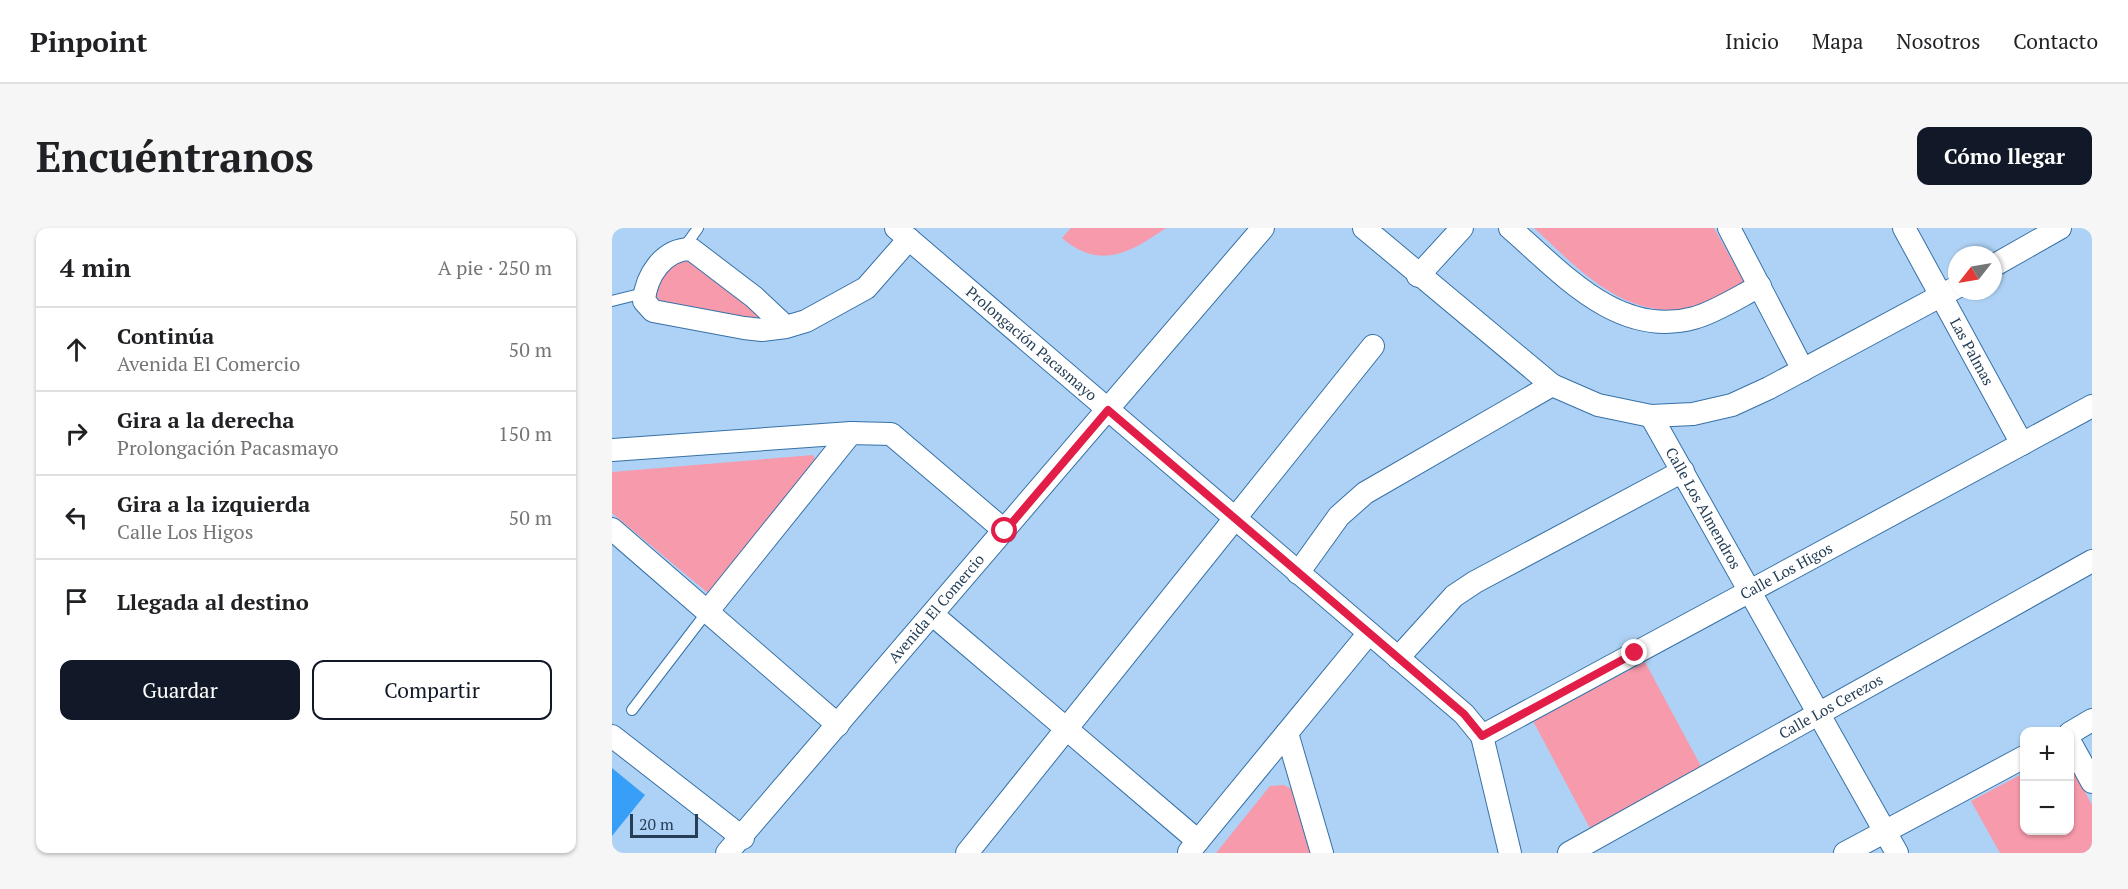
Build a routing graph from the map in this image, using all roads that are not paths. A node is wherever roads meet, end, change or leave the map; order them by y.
1 (698, 228) edge
2 (1263, 228) edge
3 (1364, 228) edge
4 (1462, 228) edge
5 (1510, 228) edge
6 (1729, 228) edge
7 (1904, 228) edge
8 (2060, 228) edge
9 (902, 234) edge
10 (683, 249) junction
11 (2002, 262) edge
12 (1418, 276) junction
13 (1760, 286) junction
14 (1948, 291) edge
15 (644, 293) junction
16 (1948, 293) edge
17 (1953, 300) edge
18 (612, 301) edge
19 (786, 327) junction
20 (1373, 346) dead end
21 (1803, 370) junction
22 (1552, 385) junction
23 (2091, 408) edge
24 (1108, 410) junction
25 (1651, 416) junction
26 (851, 433) junction
27 (2022, 444) junction
28 (612, 450) edge
29 (1683, 471) junction
30 (1236, 519) junction
31 (612, 529) edge
32 (1005, 531) junction
33 (2092, 561) edge
34 (1298, 573) junction
35 (1750, 591) junction
36 (707, 612) junction
37 (933, 615) junction
38 (1369, 633) junction
39 (1398, 658) junction
40 (632, 710) dead end
41 (1819, 714) junction
42 (2092, 720) edge
43 (838, 725) junction
44 (1066, 730) junction
45 (2074, 731) edge
46 (1287, 732) junction
47 (612, 736) edge
48 (1482, 736) junction
49 (2074, 749) edge
50 (2020, 760) edge
51 (2092, 782) edge
52 (1885, 832) junction
53 (735, 845) edge
54 (1193, 847) edge
55 (967, 853) edge
56 (1322, 853) edge
57 (1510, 853) edge
58 (1569, 853) edge
59 (1845, 853) edge
60 (1897, 853) edge

1 - 10 lane
2 - 24 street, Avenida El Comercio
3 - 12 street
4 - 12 street
5 - 13 street
6 - 13 street
7 - 14 street, Las Palmas
8 - 11 street
9 - 19 street
9 - 24 street, Prolongación Pacasmayo
10 - 15 street
10 - 19 street
12 - 22 street
13 - 21 street
15 - 18 lane
15 - 19 street
16 - 21 street
17 - 27 street, Las Palmas
20 - 30 street
21 - 25 street
22 - 25 street
22 - 34 street
23 - 27 street, Calle Los Higos
24 - 30 street, Prolongación Pacasmayo
24 - 32 street, Avenida El Comercio
25 - 29 street, Calle Los Almendros
26 - 28 street
26 - 32 street
26 - 36 street
27 - 35 street, Calle Los Higos
29 - 35 street, Calle Los Almendros
29 - 39 street
30 - 34 street, Prolongación Pacasmayo
30 - 44 street
31 - 36 street
32 - 37 street, Avenida El Comercio
33 - 41 street, Calle Los Cerezos
34 - 38 street, Prolongación Pacasmayo
35 - 41 street, Calle Los Almendros
35 - 48 street, Calle Los Higos
36 - 40 lane
36 - 43 street
37 - 43 street, Avenida El Comercio
37 - 44 street
38 - 39 street, Prolongación Pacasmayo
38 - 46 street
39 - 48 street, Prolongación Pacasmayo
41 - 52 street, Calle Los Almendros
41 - 58 street, Calle Los Cerezos
42 - 45 street
43 - 53 street, Avenida El Comercio
44 - 54 street
44 - 55 street
46 - 54 street
46 - 56 street
47 - 53 street
48 - 57 street, Prolongación Pacasmayo
49 - 51 street
50 - 52 street
52 - 59 street
52 - 60 street, Calle Los Almendros

